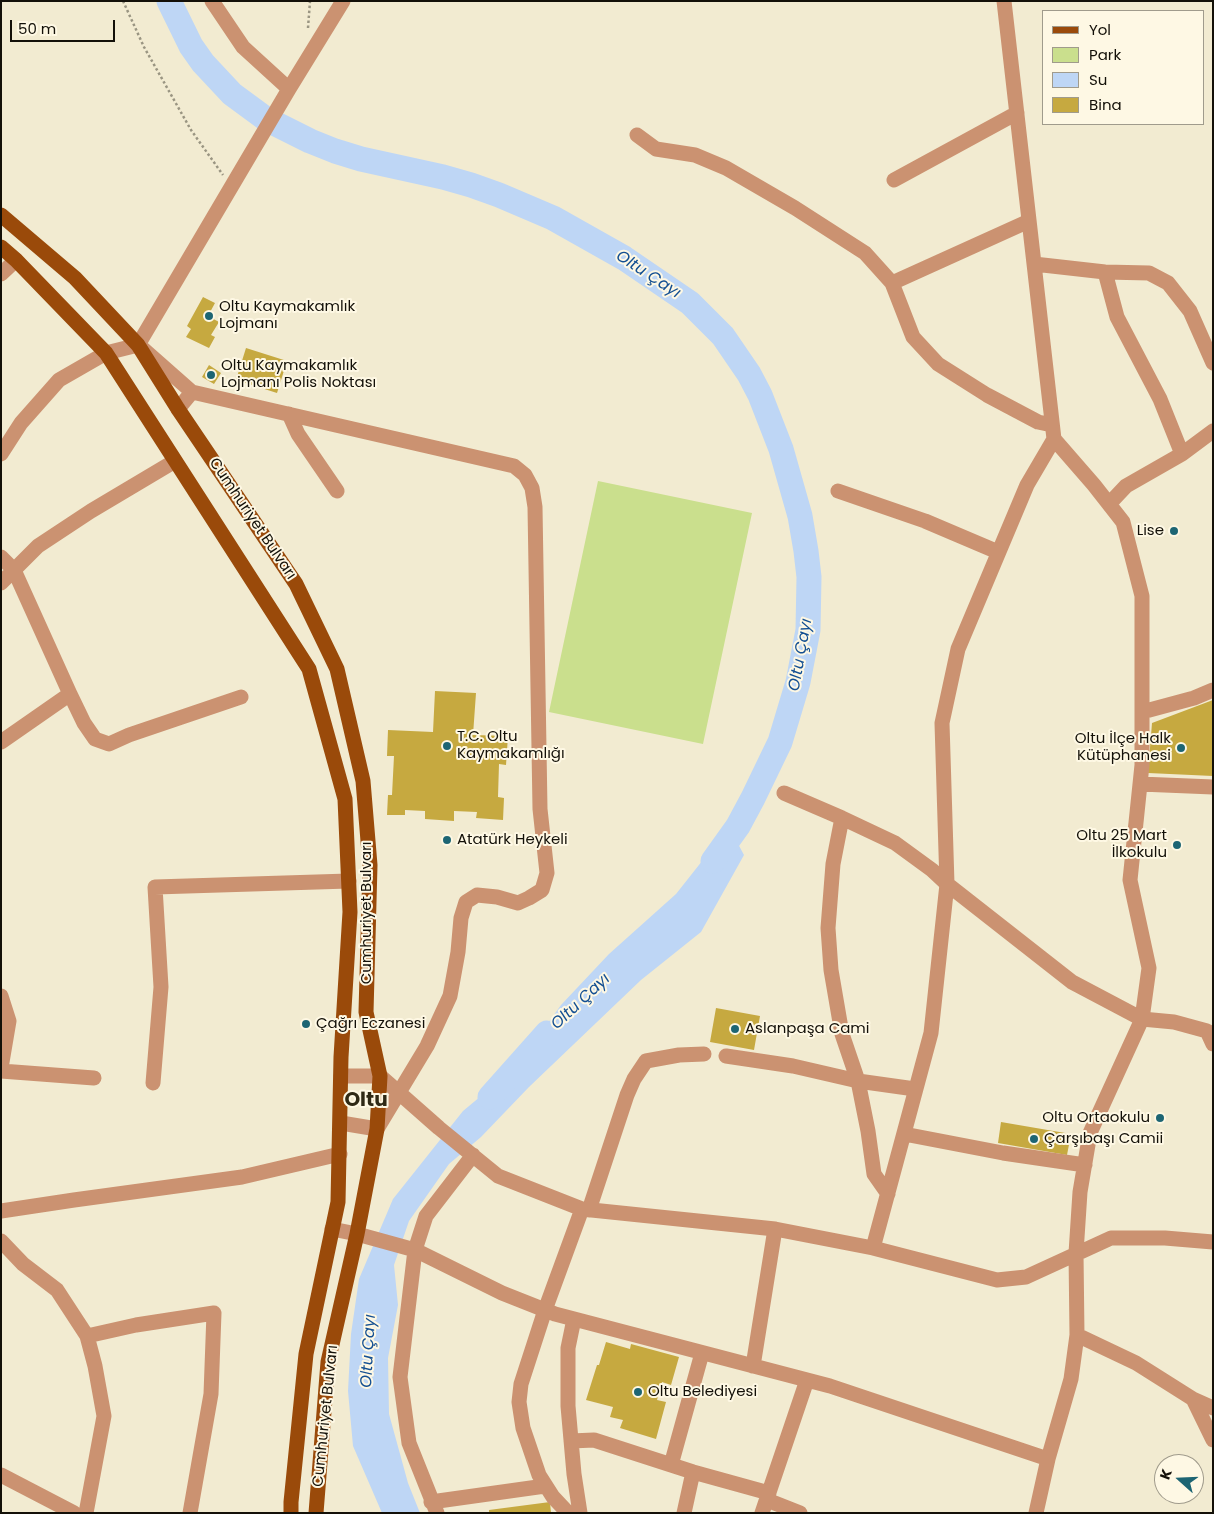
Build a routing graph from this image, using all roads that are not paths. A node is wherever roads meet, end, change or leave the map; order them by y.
1 (212, 1) edge
2 (343, 1) edge
3 (1004, 1) edge
4 (289, 89) junction
5 (1017, 113) junction
6 (637, 134) dead end
7 (894, 180) dead end
8 (1, 215) edge
9 (1029, 221) junction
10 (1, 247) edge
11 (16, 260) junction
12 (1034, 264) junction
13 (1105, 272) junction
14 (1, 274) edge
15 (892, 283) junction
16 (138, 345) junction
17 (106, 353) junction
18 (1213, 363) edge
19 (192, 392) junction
20 (178, 409) junction
21 (289, 414) junction
22 (1213, 431) edge
23 (1053, 432) junction
24 (1, 454) edge
25 (1182, 454) junction
26 (175, 461) junction
27 (336, 491) dead end
28 (838, 491) dead end
29 (1109, 504) junction
30 (998, 552) junction
31 (1, 557) edge
32 (14, 570) junction
33 (1, 583) edge
34 (1213, 690) edge
35 (70, 694) junction
36 (241, 697) dead end
37 (1142, 712) junction
38 (1, 742) edge
39 (1140, 784) junction
40 (1213, 787) edge
41 (784, 793) dead end
42 (842, 818) junction
43 (349, 881) junction
44 (947, 884) junction
45 (1, 996) edge
46 (1142, 1019) junction
47 (1213, 1044) edge
48 (704, 1054) dead end
49 (726, 1056) dead end
50 (1, 1070) edge
51 (341, 1076) junction
52 (380, 1076) junction
53 (94, 1078) dead end
54 (858, 1081) junction
55 (152, 1083) dead end
56 (915, 1090) junction
57 (400, 1093) junction
58 (341, 1123) junction
59 (377, 1129) junction
60 (904, 1134) junction
61 (340, 1154) junction
62 (473, 1155) junction
63 (1085, 1165) junction
64 (888, 1194) junction
65 (586, 1210) junction
66 (1, 1211) edge
67 (775, 1228) junction
68 (332, 1229) junction
69 (357, 1234) junction
70 (1, 1241) edge
71 (1213, 1242) edge
72 (873, 1248) junction
73 (415, 1250) junction
74 (1076, 1253) junction
75 (545, 1310) junction
76 (574, 1319) junction
77 (1077, 1335) junction
78 (87, 1336) junction
79 (702, 1353) junction
80 (754, 1366) junction
81 (807, 1380) junction
82 (1193, 1399) junction
83 (1213, 1408) edge
84 (1213, 1440) edge
85 (570, 1441) junction
86 (1048, 1459) junction
87 (671, 1465) junction
88 (693, 1472) junction
89 (1, 1475) edge
90 (545, 1486) junction
91 (766, 1502) edge
92 (434, 1507) edge
93 (74, 1513) edge
94 (86, 1513) edge
95 (190, 1513) edge
96 (291, 1513) edge
97 (316, 1513) edge
98 (568, 1513) edge
99 (580, 1513) edge
100 (684, 1513) edge
101 (800, 1513) edge
102 (1036, 1513) edge

1 - 4 street
2 - 4 street
3 - 5 street
4 - 16 street
5 - 7 street
5 - 9 street
6 - 15 street
8 - 16 main road, Cumhuriyet Bulvarı
9 - 12 street
9 - 15 street
10 - 11 main road, Cumhuriyet Bulvarı
11 - 14 street
11 - 17 main road, Cumhuriyet Bulvarı
12 - 13 street
12 - 23 street
13 - 18 street
13 - 25 street
15 - 23 street
16 - 17 street
16 - 19 street
16 - 20 main road, Cumhuriyet Bulvarı
17 - 24 street
17 - 26 main road, Cumhuriyet Bulvarı
19 - 20 street
19 - 21 street
20 - 52 main road, Cumhuriyet Bulvarı
21 - 27 street
21 - 57 street
22 - 25 street
23 - 29 street
23 - 30 street
25 - 29 street
26 - 32 street
26 - 43 main road, Cumhuriyet Bulvarı
28 - 30 street
29 - 37 street
30 - 44 street
31 - 32 street
32 - 33 street
32 - 35 street
34 - 37 street
35 - 36 street
35 - 38 street
37 - 39 street
39 - 40 street
39 - 46 street
41 - 42 street
42 - 44 street
42 - 54 street
43 - 51 main road, Cumhuriyet Bulvarı
43 - 55 street
44 - 46 street
44 - 56 street
45 - 50 street
46 - 47 street
46 - 63 street
48 - 65 street
49 - 54 street
50 - 53 street
51 - 52 street
51 - 58 main road, Cumhuriyet Bulvarı
52 - 57 street
52 - 59 main road, Cumhuriyet Bulvarı
54 - 56 street
54 - 64 street
56 - 60 street
57 - 59 street
57 - 62 street
58 - 59 street
58 - 61 main road, Cumhuriyet Bulvarı
59 - 69 main road, Cumhuriyet Bulvarı
60 - 63 street
60 - 64 street
61 - 66 street
61 - 68 main road, Cumhuriyet Bulvarı
62 - 65 street
62 - 73 street
63 - 74 street
64 - 72 street
65 - 67 street
65 - 75 street
67 - 72 street
67 - 80 street
68 - 69 street
68 - 96 main road, Cumhuriyet Bulvarı
69 - 73 street
69 - 97 main road, Cumhuriyet Bulvarı
70 - 78 street
71 - 74 street
72 - 74 street
73 - 75 street
73 - 92 street
74 - 77 street
75 - 76 street
75 - 90 street
76 - 79 street
76 - 85 street
77 - 82 street
77 - 86 street
78 - 94 street
78 - 95 street
79 - 80 street
79 - 87 street
80 - 81 street
81 - 86 street
81 - 91 street
82 - 83 street
82 - 84 street
85 - 87 street
85 - 99 street
86 - 102 street
87 - 88 street
88 - 91 street
88 - 100 street
89 - 93 street
90 - 92 street
90 - 98 street
91 - 101 street

